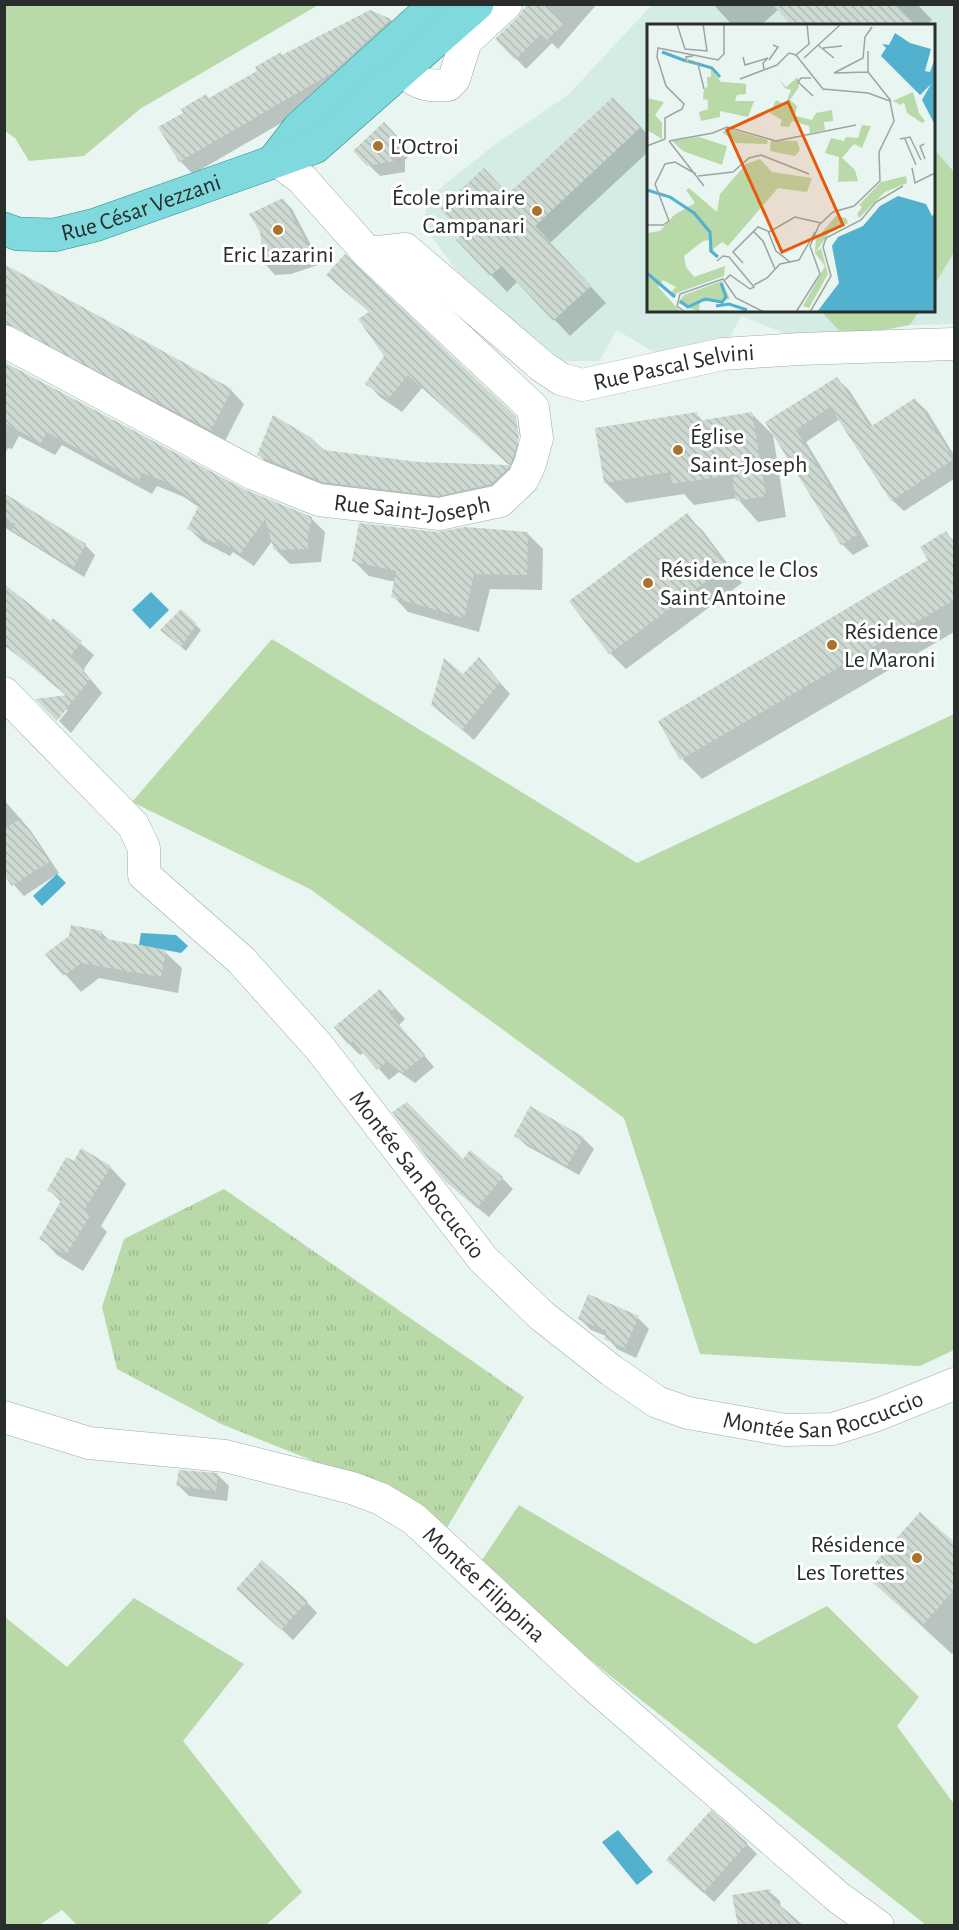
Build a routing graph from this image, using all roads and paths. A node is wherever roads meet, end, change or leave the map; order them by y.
1 (436, 4) edge
2 (477, 4) edge
3 (506, 4) edge
4 (395, 60) junction
5 (274, 159) junction
6 (4, 229) edge
7 (368, 253) junction
8 (4, 341) edge
9 (954, 344) edge
10 (4, 693) edge
11 (954, 1384) edge
12 (4, 1417) edge
13 (878, 1926) edge

1 - 4 main road
2 - 4 main road
3 - 4 street
4 - 5 main road
5 - 6 main road, Rue César Vezzani
5 - 7 street, Rue Saint-Joseph
7 - 8 street, Rue Saint-Joseph
7 - 9 street, Rue Pascal Selvini
10 - 11 street, Montée San Roccuccio
12 - 13 street, Montée Filippina

